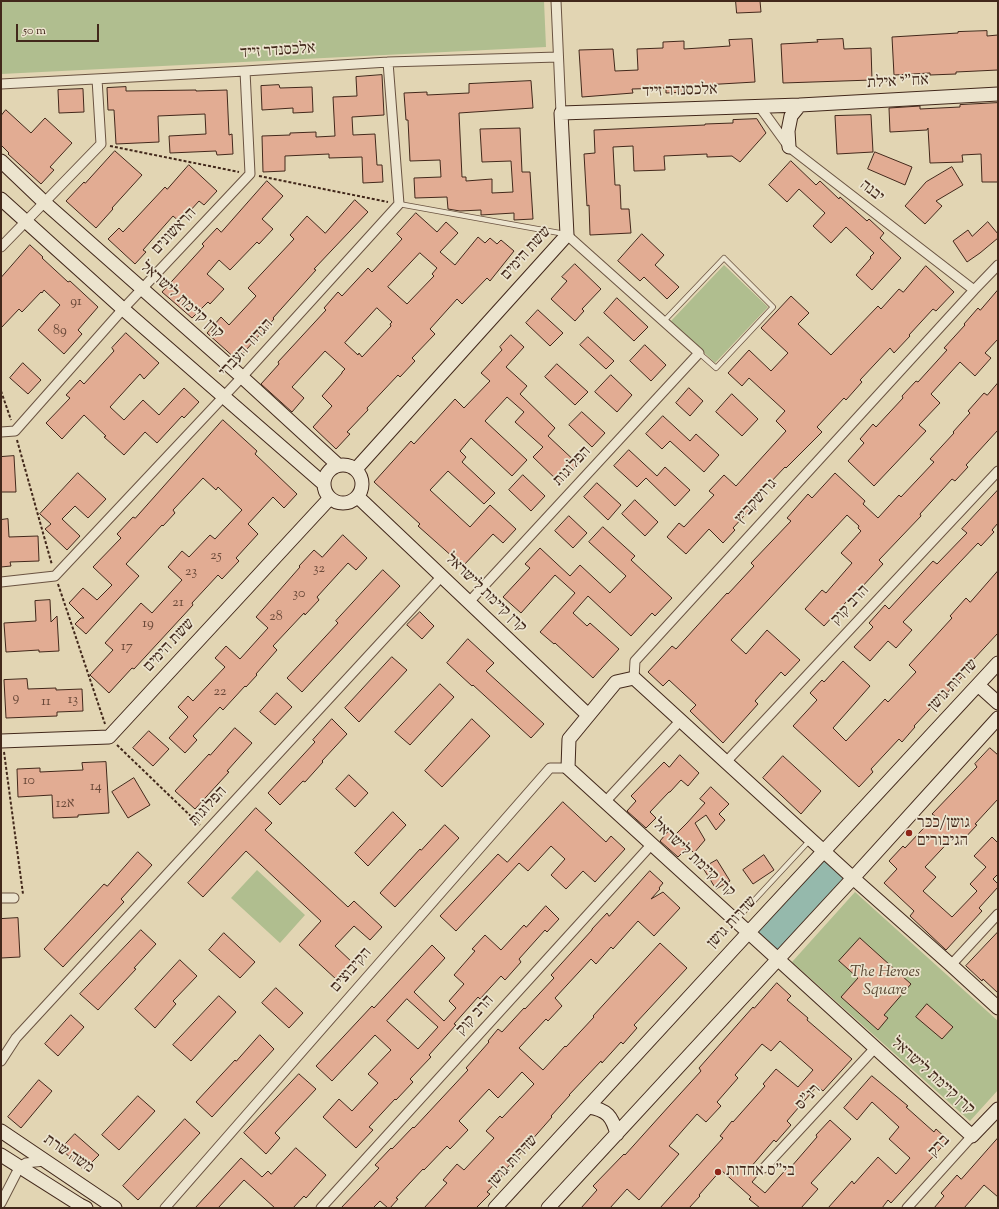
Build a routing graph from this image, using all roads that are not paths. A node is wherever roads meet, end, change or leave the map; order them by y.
1 (556, 1) edge
2 (558, 57) junction
3 (388, 62) junction
4 (245, 71) junction
5 (97, 79) junction
6 (1, 84) edge
7 (998, 94) edge
8 (800, 105) junction
9 (760, 107) junction
10 (561, 114) junction
11 (789, 147) junction
12 (1, 161) edge
13 (1, 198) edge
14 (44, 202) junction
15 (398, 204) junction
16 (26, 222) junction
17 (567, 235) junction
18 (1, 247) edge
19 (998, 265) edge
20 (142, 288) junction
21 (974, 290) junction
22 (122, 309) junction
23 (664, 321) junction
24 (699, 353) junction
25 (242, 378) junction
26 (224, 397) junction
27 (1, 432) edge
28 (338, 465) junction
29 (356, 469) junction
30 (998, 471) edge
31 (324, 484) junction
32 (358, 497) junction
33 (330, 498) junction
34 (442, 576) junction
35 (1, 582) edge
36 (469, 602) junction
37 (998, 663) edge
38 (634, 678) junction
39 (978, 686) junction
40 (998, 703) edge
41 (588, 715) junction
42 (998, 718) edge
43 (680, 720) junction
44 (2, 741) edge
45 (726, 762) junction
46 (568, 768) junction
47 (606, 802) junction
48 (811, 839) junction
49 (652, 844) junction
50 (824, 851) junction
51 (853, 878) junction
52 (1, 898) edge
53 (14, 898) road end
54 (998, 914) edge
55 (736, 921) junction
56 (748, 932) junction
57 (778, 960) junction
58 (951, 965) junction
59 (998, 1008) edge
60 (875, 1048) junction
61 (1, 1061) edge
62 (589, 1107) junction
63 (998, 1109) edge
64 (1, 1131) edge
65 (617, 1134) junction
66 (972, 1136) junction
67 (1, 1156) edge
68 (44, 1161) junction
69 (19, 1168) junction
70 (764, 1168) dead end
71 (1, 1203) edge
72 (86, 1208) edge
73 (115, 1208) edge
74 (165, 1208) edge
75 (321, 1208) edge
76 (495, 1208) edge
77 (548, 1208) edge
78 (907, 1208) edge

1 - 2 street, ששת הימים
2 - 3 street, אלכסנדר זייד
2 - 10 street, ששת הימים
3 - 4 street, אלכסנדר זייד
3 - 15 street
4 - 5 street, אלכסנדר זייד
4 - 20 street, הראשונים
5 - 6 street, אלכסנדר זייד
5 - 14 street
7 - 8 street, אח"י אילת
8 - 9 street, אלכסנדר זייד
8 - 11 street
9 - 10 street, אלכסנדר זייד
9 - 11 street, יבנה
10 - 17 street, ששת הימים
11 - 21 street, יבנה
12 - 14 street, קרן קיימת לישראל
13 - 16 street
14 - 16 street
14 - 20 street, קרן קיימת לישראל
15 - 17 lane
15 - 25 street, הגדוד העברי
16 - 18 street
16 - 22 street
17 - 23 street
17 - 29 street, ששת הימים
19 - 21 street, גרושקביץ
20 - 22 street, הראשונים
20 - 25 street, קרן קיימת לישראל
21 - 38 street, גרושקביץ
22 - 26 street
22 - 27 street, הראשונים
23 - 24 street
23 - 24 lane
24 - 36 street, הפלוגות
25 - 26 street, הגדוד העברי
25 - 28 street, קרן קיימת לישראל
26 - 31 street
26 - 35 street, הגדוד העברי
28 - 29 street
28 - 31 street
29 - 32 street
30 - 45 street, הרב קוק
31 - 33 street
32 - 33 street
32 - 34 street, קרן קיימת לישראל
33 - 44 street, ששת הימים
34 - 36 street, קרן קיימת לישראל
34 - 61 street, הפלוגות
36 - 41 street, קרן קיימת לישראל
37 - 39 street, שדרות גושן
38 - 41 street
38 - 43 street
39 - 40 street
39 - 50 street, שדרות גושן
41 - 46 street
42 - 51 street
43 - 45 street
43 - 47 street
45 - 48 street
46 - 47 street, קרן קיימת לישראל
46 - 74 street, הקיבוצים
47 - 49 street, קרן קיימת לישראל
48 - 50 street
48 - 55 lane
49 - 55 street, קרן קיימת לישראל
49 - 75 street, הרב קוק
50 - 51 street
50 - 56 street, שדרות גושן
51 - 57 street
51 - 58 street
52 - 53 street
54 - 58 street
55 - 56 street, קרן קיימת לישראל
56 - 57 street, קרן קיימת לישראל
56 - 62 street, שדרות גושן
57 - 60 street, קרן קיימת לישראל
57 - 65 street
58 - 59 street
60 - 66 street, קרן קיימת לישראל
60 - 70 street, רנ"ס
62 - 65 street
62 - 76 street, שדרות גושן
63 - 66 street, ברק
64 - 68 street, משה שרת
65 - 77 street
66 - 78 street, ברק
67 - 69 street
68 - 69 street
68 - 73 street, משה שרת
69 - 71 street
69 - 72 street

